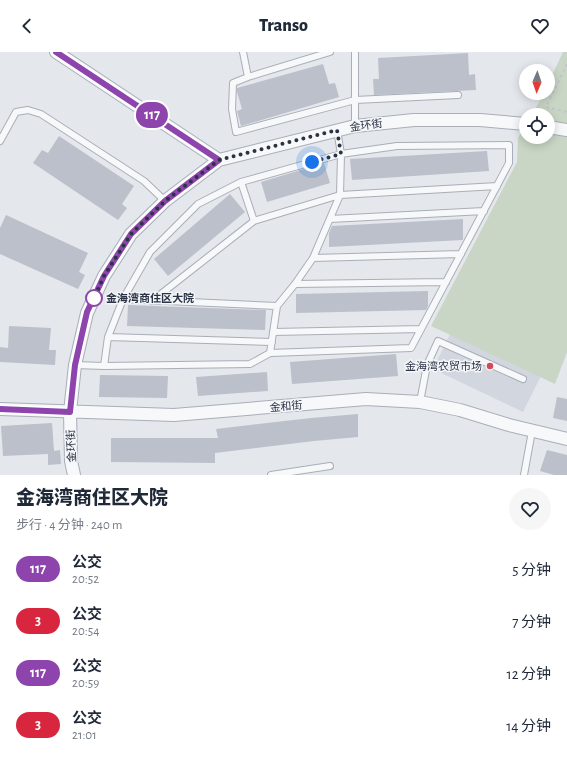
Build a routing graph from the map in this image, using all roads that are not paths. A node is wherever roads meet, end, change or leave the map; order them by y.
1 (56, 52) edge
2 (243, 52) edge
3 (330, 52) edge
4 (354, 52) edge
5 (248, 78) junction
6 (458, 95) dead end
7 (355, 100) junction
8 (519, 123) edge
9 (355, 126) junction
10 (555, 128) edge
11 (337, 130) junction
12 (567, 130) edge
13 (0, 141) edge
14 (341, 154) junction
15 (219, 160) junction
16 (241, 182) junction
17 (497, 186) junction
18 (340, 195) junction
19 (165, 201) junction
20 (484, 211) junction
21 (330, 219) junction
22 (254, 221) junction
23 (461, 254) junction
24 (313, 258) junction
25 (446, 282) junction
26 (295, 284) junction
27 (123, 299) junction
28 (152, 301) junction
29 (278, 306) junction
30 (421, 329) junction
31 (273, 332) junction
32 (108, 336) junction
33 (272, 342) junction
34 (270, 353) junction
35 (75, 365) junction
36 (104, 366) junction
37 (523, 379) dead end
38 (420, 402) junction
39 (0, 409) edge
40 (70, 412) junction
41 (532, 431) junction
42 (567, 439) edge
43 (330, 466) dead end
44 (74, 475) edge
45 (271, 475) edge
46 (524, 475) edge

1 - 15 street
2 - 5 lane
3 - 5 lane
4 - 7 lane
5 - 7 lane
6 - 7 lane
7 - 9 lane
8 - 9 street, 金环街
9 - 11 street, 金环街
10 - 12 street
11 - 14 lane
11 - 15 street, 金环街
13 - 19 lane
14 - 16 lane
14 - 17 lane
14 - 18 lane
15 - 19 street, 金环街
16 - 22 lane
16 - 27 lane
17 - 18 lane
17 - 20 lane
18 - 21 lane
18 - 22 lane
19 - 35 street, 金环街
20 - 21 lane
20 - 23 lane
21 - 24 lane
22 - 28 lane
23 - 24 lane
23 - 25 lane
24 - 26 lane
25 - 26 lane
25 - 30 lane
26 - 29 lane
27 - 28 lane
27 - 32 lane
28 - 29 lane
29 - 31 lane
30 - 31 lane
30 - 34 lane
31 - 33 lane
32 - 33 lane
32 - 36 lane
33 - 34 lane
34 - 36 lane
35 - 36 lane
35 - 40 street, 金环街
37 - 38 lane
38 - 40 street, 金和街
38 - 41 street, 金和街
39 - 40 street, 金和街
40 - 44 street, 金环街
41 - 42 street, 金和街
41 - 46 lane
43 - 45 lane

